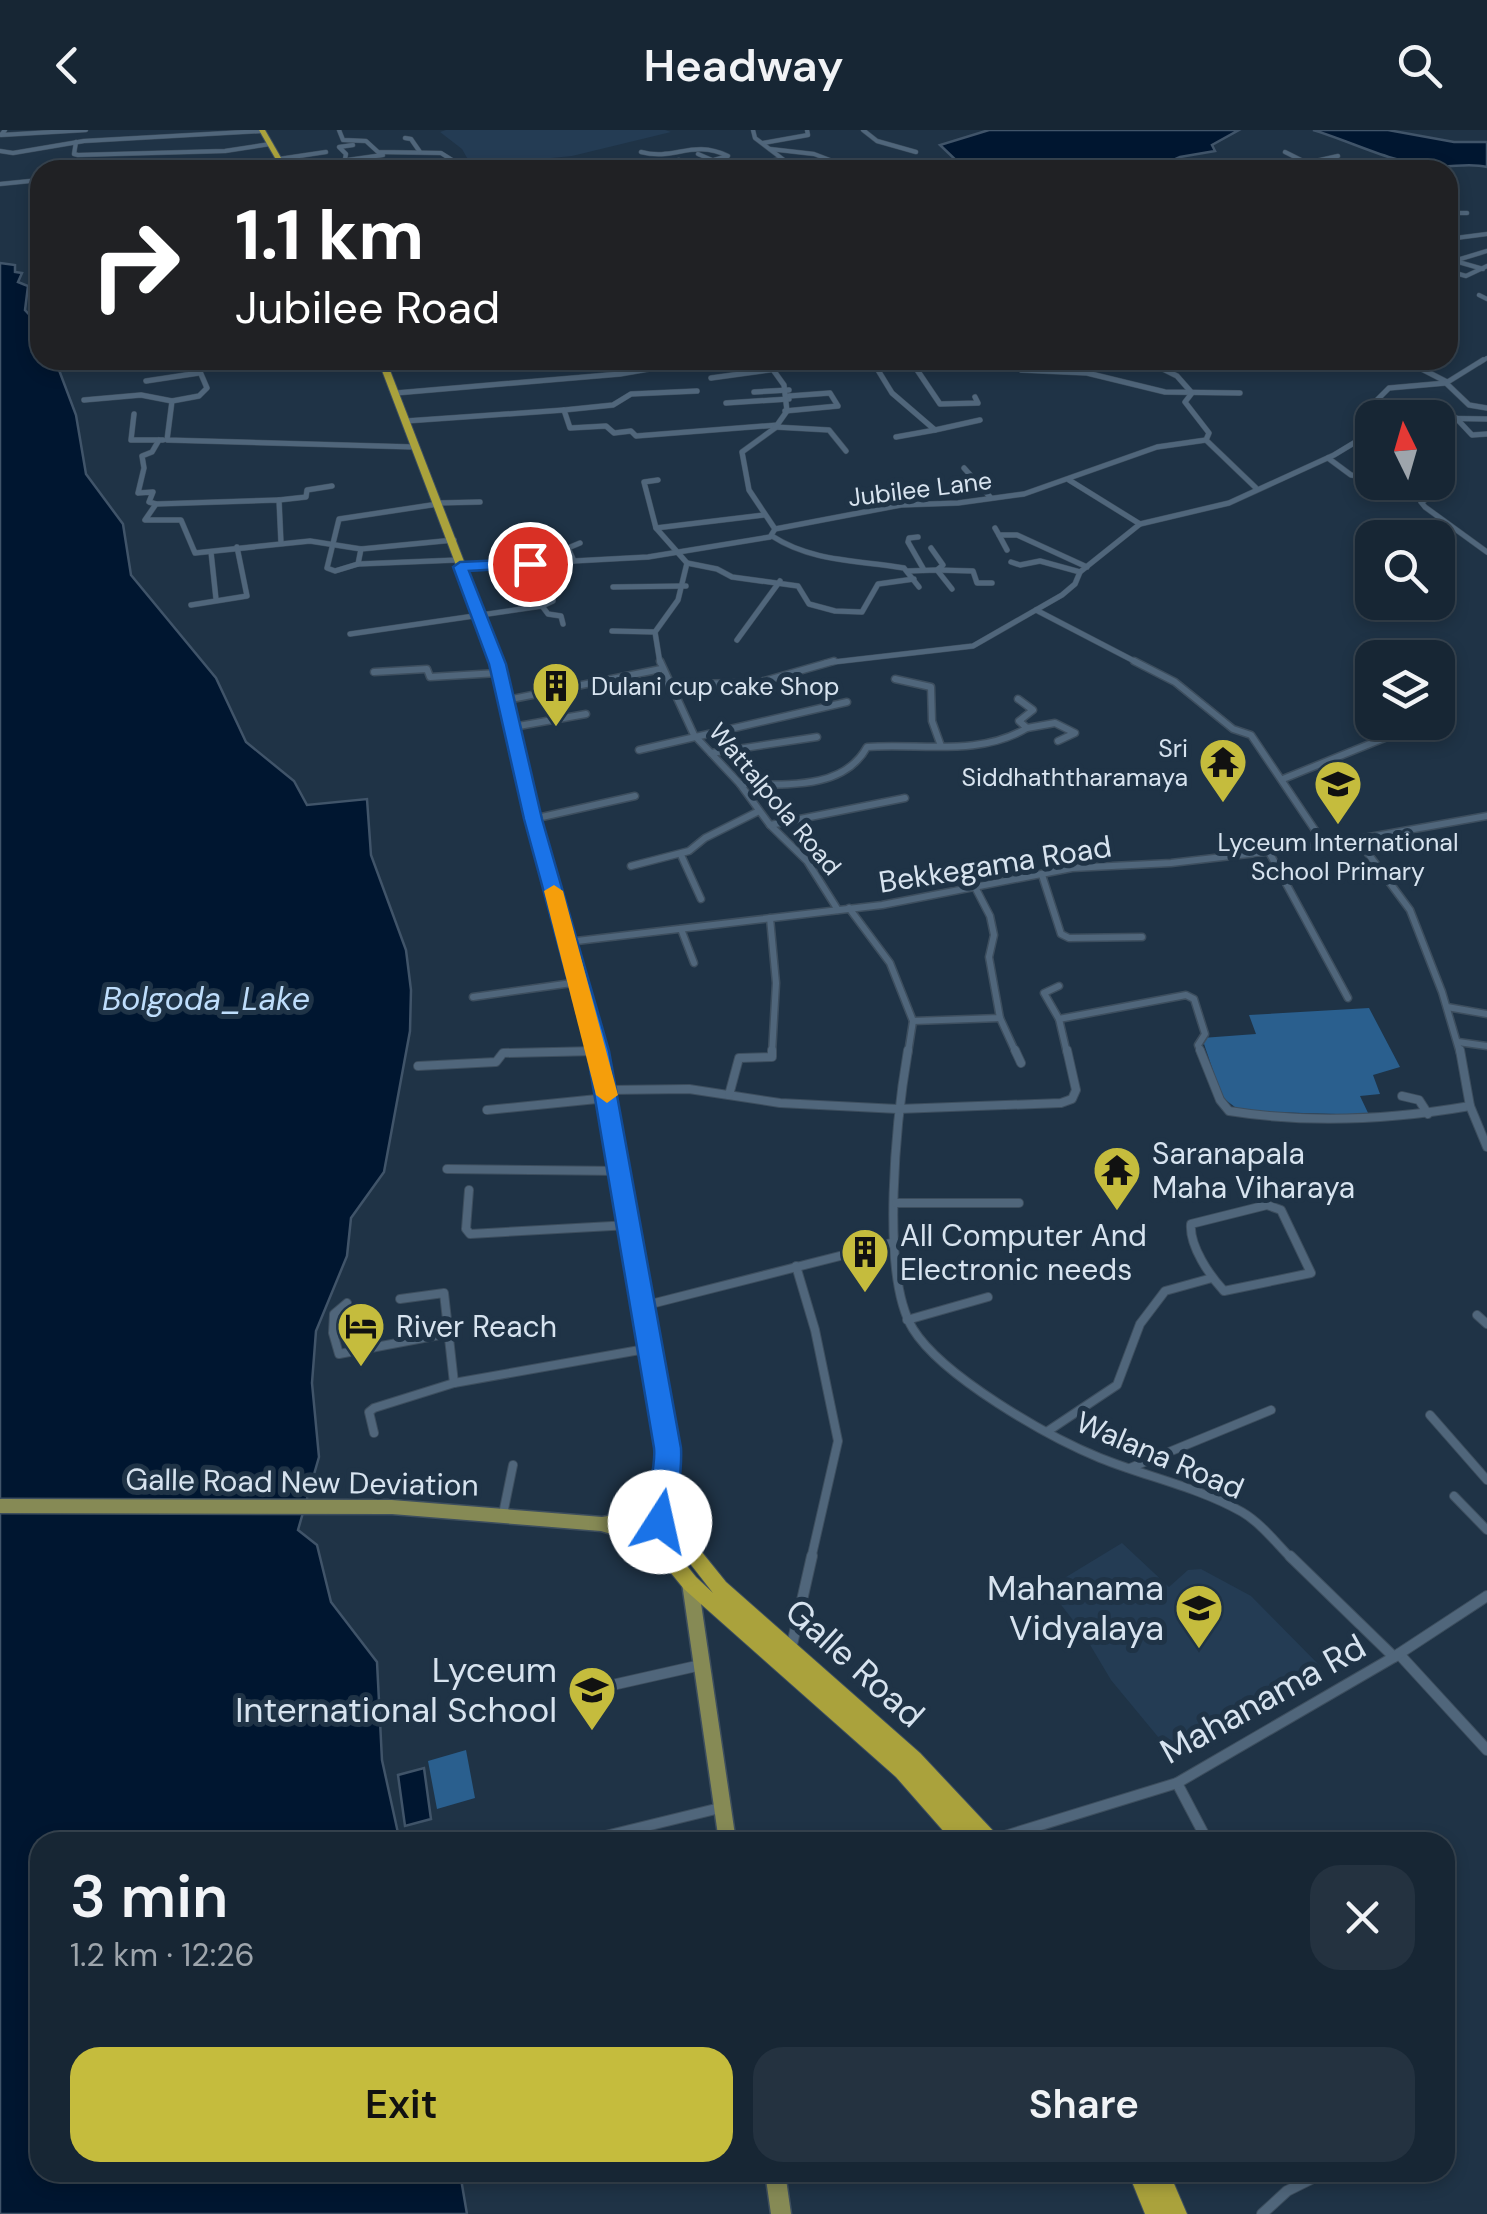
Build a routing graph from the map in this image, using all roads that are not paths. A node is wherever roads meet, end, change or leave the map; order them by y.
1 (6, 130) edge
2 (86, 130) edge
3 (128, 130) edge
4 (262, 130) edge
5 (339, 130) edge
6 (753, 130) edge
7 (807, 130) edge
8 (862, 130) edge
9 (14, 138) junction
10 (147, 138) junction
11 (405, 138) dead end
12 (128, 139) junction
13 (0, 141) edge
14 (84, 141) junction
15 (76, 142) junction
16 (763, 142) junction
17 (368, 143) junction
18 (270, 144) junction
19 (770, 148) junction
20 (0, 151) edge
21 (8, 151) junction
22 (145, 152) junction
23 (326, 152) dead end
24 (420, 152) junction
25 (641, 152) dead end
26 (916, 152) dead end
27 (1286, 152) dead end
28 (383, 153) junction
29 (698, 154) dead end
30 (835, 154) dead end
31 (1338, 156) dead end
32 (345, 158) junction
33 (828, 158) junction
34 (279, 159) joint
35 (782, 159) joint
36 (334, 160) edge
37 (452, 160) edge
38 (712, 160) joint
39 (777, 160) edge
40 (833, 160) edge
41 (1301, 160) edge
42 (1320, 160) edge
43 (30, 181) edge
44 (0, 184) edge
45 (1458, 212) edge
46 (1467, 212) dead end
47 (1487, 234) edge
48 (1458, 242) edge
49 (1487, 251) edge
50 (1458, 258) edge
51 (1458, 262) edge
52 (1485, 268) edge
53 (1458, 273) edge
54 (1479, 295) dead end
55 (1487, 299) edge
56 (1485, 360) edge
57 (197, 370) edge
58 (387, 370) edge
59 (643, 370) edge
60 (748, 370) edge
61 (774, 370) edge
62 (878, 370) edge
63 (919, 370) edge
64 (1021, 370) edge
65 (1165, 370) edge
66 (1423, 370) edge
67 (198, 373) junction
68 (711, 378) dead end
69 (146, 381) dead end
70 (1446, 382) junction
71 (697, 391) dead end
72 (754, 392) dead end
73 (396, 393) junction
74 (1192, 393) junction
75 (1240, 393) dead end
76 (789, 395) junction
77 (975, 397) dead end
78 (84, 400) dead end
79 (1377, 400) edge
80 (172, 401) junction
81 (726, 403) dead end
82 (1487, 408) edge
83 (564, 410) junction
84 (785, 412) junction
85 (134, 414) dead end
86 (1456, 418) joint
87 (980, 420) dead end
88 (1487, 420) edge
89 (406, 421) junction
90 (776, 426) junction
91 (934, 430) junction
92 (1487, 434) edge
93 (896, 437) dead end
94 (159, 440) junction
95 (168, 440) junction
96 (1206, 440) junction
97 (1355, 442) edge
98 (414, 446) junction
99 (846, 451) dead end
100 (1328, 458) junction
101 (964, 468) dead end
102 (1355, 474) edge
103 (658, 480) dead end
104 (1069, 480) junction
105 (332, 486) dead end
106 (1256, 488) junction
107 (991, 498) junction
108 (279, 500) junction
109 (1424, 500) edge
110 (480, 502) dead end
111 (156, 504) junction
112 (438, 504) junction
113 (764, 515) junction
114 (1140, 524) junction
115 (656, 528) junction
116 (995, 528) dead end
117 (774, 532) junction
118 (999, 535) junction
119 (918, 537) dead end
120 (454, 540) junction
121 (281, 542) junction
122 (334, 544) junction
123 (580, 544) dead end
124 (237, 546) junction
125 (361, 548) junction
126 (931, 548) dead end
127 (1007, 550) dead end
128 (211, 552) junction
129 (679, 552) junction
130 (1487, 552) edge
131 (574, 561) junction
132 (1011, 562) dead end
133 (687, 563) junction
134 (358, 564) junction
135 (458, 564) junction
136 (1087, 567) junction
137 (924, 570) junction
138 (938, 570) junction
139 (908, 571) junction
140 (1080, 572) junction
141 (914, 579) junction
142 (780, 581) junction
143 (992, 582) dead end
144 (686, 586) junction
145 (614, 587) dead end
146 (919, 587) dead end
147 (952, 589) dead end
148 (553, 590) dead end
149 (216, 599) junction
150 (191, 605) dead end
151 (542, 606) junction
152 (1036, 610) junction
153 (479, 613) junction
154 (562, 624) dead end
155 (612, 632) dead end
156 (654, 632) junction
157 (350, 634) dead end
158 (737, 640) dead end
159 (661, 669) junction
160 (374, 672) dead end
161 (498, 673) junction
162 (895, 679) dead end
163 (668, 684) junction
164 (1018, 699) dead end
165 (507, 700) junction
166 (847, 702) dead end
167 (586, 714) dead end
168 (513, 726) junction
169 (1027, 728) junction
170 (694, 734) junction
171 (816, 737) dead end
172 (1377, 740) edge
173 (1058, 741) dead end
174 (941, 746) junction
175 (639, 750) dead end
176 (711, 753) junction
177 (1283, 779) junction
178 (740, 784) junction
179 (634, 796) dead end
180 (905, 798) dead end
181 (760, 811) junction
182 (1487, 816) edge
183 (533, 819) junction
184 (770, 825) junction
185 (1358, 840) junction
186 (1325, 845) junction
187 (1269, 852) junction
188 (680, 854) junction
189 (631, 866) dead end
190 (1042, 875) junction
191 (976, 889) junction
192 (702, 899) dead end
193 (849, 908) junction
194 (838, 910) junction
195 (770, 918) junction
196 (681, 929) junction
197 (1142, 937) dead end
198 (568, 942) junction
199 (694, 963) dead end
200 (580, 982) junction
201 (1059, 986) dead end
202 (474, 996) dead end
203 (1348, 998) dead end
204 (1447, 1007) junction
205 (1487, 1014) edge
206 (1000, 1018) junction
207 (1059, 1019) junction
208 (913, 1021) junction
209 (1458, 1042) junction
210 (1487, 1046) edge
211 (598, 1051) junction
212 (1022, 1064) dead end
213 (418, 1066) dead end
214 (606, 1094) junction
215 (729, 1095) junction
216 (1402, 1096) dead end
217 (1470, 1106) junction
218 (898, 1108) junction
219 (487, 1110) dead end
220 (1428, 1114) junction
221 (1487, 1147) edge
222 (447, 1169) dead end
223 (621, 1172) junction
224 (469, 1190) dead end
225 (896, 1203) junction
226 (1019, 1203) dead end
227 (630, 1226) junction
228 (895, 1242) junction
229 (796, 1266) junction
230 (1212, 1278) junction
231 (988, 1297) dead end
232 (400, 1299) dead end
233 (347, 1304) dead end
234 (643, 1306) junction
235 (1478, 1315) dead end
236 (907, 1320) junction
237 (1487, 1324) edge
238 (450, 1334) junction
239 (651, 1348) junction
240 (454, 1383) junction
241 (1271, 1410) dead end
242 (1430, 1415) dead end
243 (1048, 1431) junction
244 (374, 1434) dead end
245 (513, 1464) dead end
246 (1130, 1468) junction
247 (1487, 1480) edge
248 (1454, 1496) dead end
249 (0, 1506) edge
250 (503, 1514) junction
251 (1487, 1530) edge
252 (663, 1531) junction
253 (690, 1583) junction
254 (1487, 1596) edge
255 (791, 1648) junction
256 (1395, 1657) junction
257 (701, 1665) junction
258 (577, 1692) dead end
259 (1487, 1750) edge
260 (1177, 1783) junction
261 (724, 1807) junction
262 (621, 1832) edge
263 (727, 1832) edge
264 (956, 1832) edge
265 (980, 1832) edge
266 (1021, 1832) edge
267 (1203, 1832) edge
268 (776, 2182) edge
269 (1142, 2182) edge
270 (1162, 2182) edge
271 (1305, 2182) edge
272 (781, 2214) edge
273 (1156, 2214) edge
274 (1176, 2214) edge
275 (1262, 2214) edge

1 - 9 street
2 - 9 street
2 - 14 street
3 - 12 street
4 - 10 street
4 - 18 highway
5 - 17 street
6 - 16 street
7 - 16 street
8 - 26 street
9 - 13 street
9 - 21 street
10 - 12 street
10 - 22 street
11 - 24 street
12 - 14 street
14 - 15 street
15 - 21 street
15 - 22 street
16 - 19 street
17 - 28 street
17 - 32 street
18 - 22 street
18 - 34 highway
19 - 33 street
19 - 35 street
20 - 21 street
23 - 34 street
24 - 28 street
24 - 37 street
25 - 38 street
27 - 41 street
28 - 32 street
29 - 38 street
30 - 33 street
31 - 42 street
32 - 36 street
33 - 40 street
35 - 39 street
43 - 44 street
45 - 46 street
47 - 48 street
49 - 50 street
51 - 52 street
52 - 53 street
54 - 55 street
56 - 70 street
57 - 67 street
58 - 73 highway
59 - 73 street
60 - 68 street
61 - 76 street
62 - 91 street
63 - 77 street
64 - 74 street
65 - 74 street
66 - 70 street
67 - 69 street
67 - 80 street
70 - 79 street
70 - 82 street
71 - 83 street
72 - 76 street
73 - 89 highway
74 - 75 street
74 - 96 street
76 - 81 street
76 - 84 street
76 - 84 street
78 - 80 street
80 - 95 street
83 - 89 street
83 - 90 street
84 - 90 street
85 - 94 street
86 - 88 street
86 - 92 street
87 - 91 street
89 - 98 highway
90 - 99 street
90 - 113 street
91 - 93 street
94 - 95 street
94 - 111 street
95 - 98 street
96 - 104 street, Jubilee Lane
96 - 106 street
97 - 100 street
98 - 112 highway
100 - 102 street
100 - 106 street
101 - 107 street
103 - 115 street
104 - 107 street, Jubilee Lane
104 - 114 street
105 - 108 street
106 - 114 street
107 - 117 street, Jubilee Lane
108 - 111 street
108 - 121 street
109 - 130 street
110 - 112 street
111 - 128 street
112 - 120 highway
112 - 122 street
113 - 115 street
113 - 117 street
114 - 136 street
115 - 129 street
116 - 118 street
117 - 129 street, Jubilee Lane
117 - 139 street
118 - 127 street
118 - 136 street
119 - 137 street
120 - 125 street
120 - 135 highway
121 - 122 street
121 - 124 street
122 - 125 street
122 - 134 street
123 - 131 street
124 - 128 street
124 - 149 street
125 - 134 street
126 - 138 street
128 - 149 street
129 - 131 street, Jubilee Lane
129 - 133 street
131 - 135 street, Jubilee Lane
132 - 140 street
133 - 142 street
133 - 144 street
134 - 135 street, Jubilee Lane
135 - 153 highway
136 - 140 street
137 - 138 street
137 - 139 street
138 - 143 street
138 - 147 street
139 - 141 street
140 - 152 street
141 - 142 street
141 - 146 street
142 - 158 street
144 - 145 street
144 - 156 street
148 - 151 street
149 - 150 street
151 - 153 street
151 - 154 street
152 - 163 street
152 - 177 street
153 - 157 street
153 - 161 highway
155 - 156 street
156 - 159 street, Wattalpola Road
159 - 163 street, Wattalpola Road
159 - 165 street
160 - 161 street
161 - 165 highway
162 - 174 street
163 - 170 street, Wattalpola Road
164 - 169 street
165 - 168 highway
166 - 170 street
167 - 168 street
168 - 183 highway
169 - 173 street
169 - 174 street
170 - 175 street
170 - 176 street, Wattalpola Road
171 - 176 street
172 - 177 street
174 - 178 street
176 - 178 street, Wattalpola Road
177 - 186 street
178 - 181 street, Wattalpola Road
179 - 183 street
180 - 184 street
181 - 184 street, Wattalpola Road
181 - 188 street
182 - 185 street, Bekkegama Road
183 - 198 highway
184 - 194 street, Wattalpola Road
185 - 186 street, Bekkegama Road
185 - 204 street
186 - 187 street, Bekkegama Road
187 - 190 street, Bekkegama Road
187 - 203 street
188 - 189 street
188 - 192 street
190 - 191 street, Bekkegama Road
190 - 197 street
191 - 193 street, Bekkegama Road
191 - 206 street
193 - 194 street, Bekkegama Road
193 - 208 street
194 - 195 street, Bekkegama Road
195 - 196 street, Bekkegama Road
195 - 215 street
196 - 198 street, Bekkegama Road
196 - 199 street
198 - 200 highway
200 - 202 street
200 - 211 highway
201 - 207 street
204 - 205 street
204 - 209 street
206 - 208 street
206 - 212 street
207 - 218 street
207 - 220 street
208 - 218 street, Walana Road
209 - 210 street
209 - 217 street
211 - 213 street
211 - 214 highway
214 - 215 street
214 - 219 street
214 - 223 highway
215 - 218 street
216 - 220 street
217 - 220 street
217 - 221 street
218 - 225 street, Walana Road
222 - 223 street
223 - 227 highway
224 - 227 street
225 - 226 street
225 - 228 street, Walana Road
227 - 234 highway
228 - 229 street
228 - 236 street, Walana Road
229 - 234 street
229 - 255 street
230 - 230 street
230 - 243 street
231 - 236 street
232 - 238 street
233 - 238 street
234 - 239 highway
235 - 237 street
236 - 243 street, Walana Road
238 - 240 street
239 - 240 street
239 - 252 highway
240 - 244 street
241 - 246 street
242 - 247 street
243 - 246 street, Walana Road
245 - 250 street
246 - 256 street, Walana Road
248 - 251 street
249 - 250 main road, Galle Road New Deviation
250 - 252 main road, Galle Road New Deviation
252 - 253 highway, Galle Road
252 - 255 highway, Galle Road
253 - 257 main road
253 - 264 highway, Galle Road
254 - 256 street, Mahanama Rd
255 - 265 highway, Galle Road
256 - 259 street, Walana Road
256 - 260 street, Mahanama Rd
257 - 258 street
257 - 261 main road
260 - 266 street, Mahanama Rd
260 - 267 street
261 - 262 street
261 - 263 main road
268 - 272 main road
269 - 273 highway
270 - 274 highway
271 - 275 street

